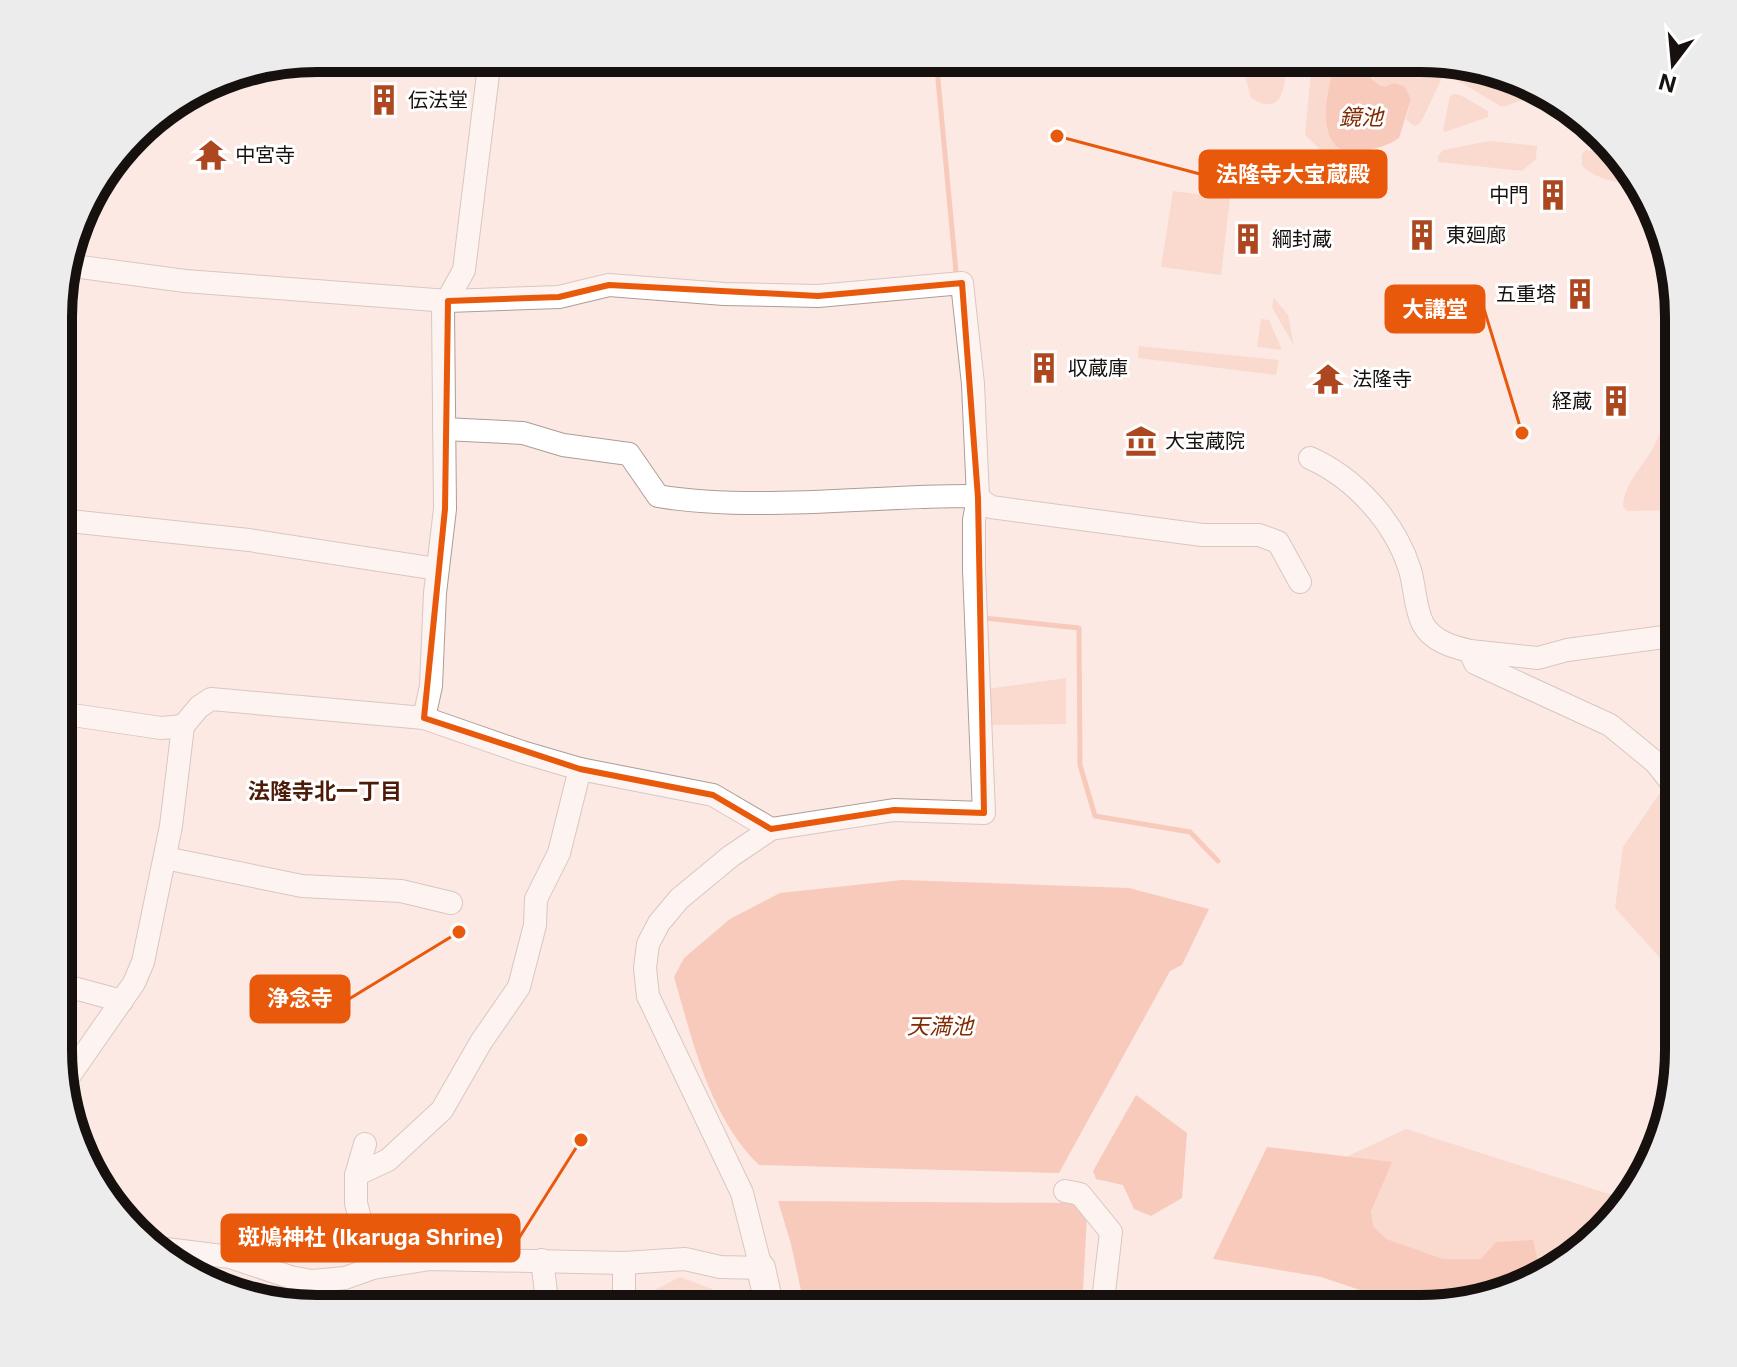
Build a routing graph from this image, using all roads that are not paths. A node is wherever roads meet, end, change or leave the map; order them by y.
1 (488, 72) edge
2 (78, 267) edge
3 (448, 301) junction
4 (444, 429) junction
5 (1310, 458) dead end
6 (978, 498) junction
7 (72, 521) edge
8 (437, 569) junction
9 (1300, 582) dead end
10 (1665, 637) edge
11 (1470, 651) junction
12 (73, 715) edge
13 (424, 718) junction
14 (183, 726) junction
15 (580, 769) junction
16 (1664, 774) edge
17 (771, 829) junction
18 (165, 858) junction
19 (451, 903) dead end
20 (73, 988) edge
21 (122, 1001) junction
22 (74, 1070) edge
23 (365, 1144) dead end
24 (356, 1175) junction
25 (1065, 1191) dead end
26 (176, 1250) edge
27 (542, 1260) junction
28 (624, 1263) junction
29 (373, 1268) junction
30 (761, 1268) junction
31 (312, 1281) junction
32 (309, 1294) edge
33 (546, 1294) edge
34 (624, 1294) edge
35 (767, 1294) edge
36 (1104, 1295) edge

1 - 3 street
2 - 3 street
3 - 4 street
3 - 6 street
4 - 6 street
4 - 8 street
5 - 11 street
6 - 9 street
6 - 17 street
7 - 8 street
8 - 13 street
10 - 11 street
11 - 16 street
12 - 14 street
13 - 14 street
13 - 15 street
14 - 18 street
15 - 17 street
15 - 24 street
17 - 30 street
18 - 19 street
18 - 21 street
20 - 21 street
21 - 22 street
23 - 24 street
24 - 29 street
25 - 36 street
26 - 31 street
27 - 28 street
27 - 29 street
27 - 33 street
28 - 30 street
28 - 34 street
29 - 31 street
30 - 35 street
31 - 32 street

